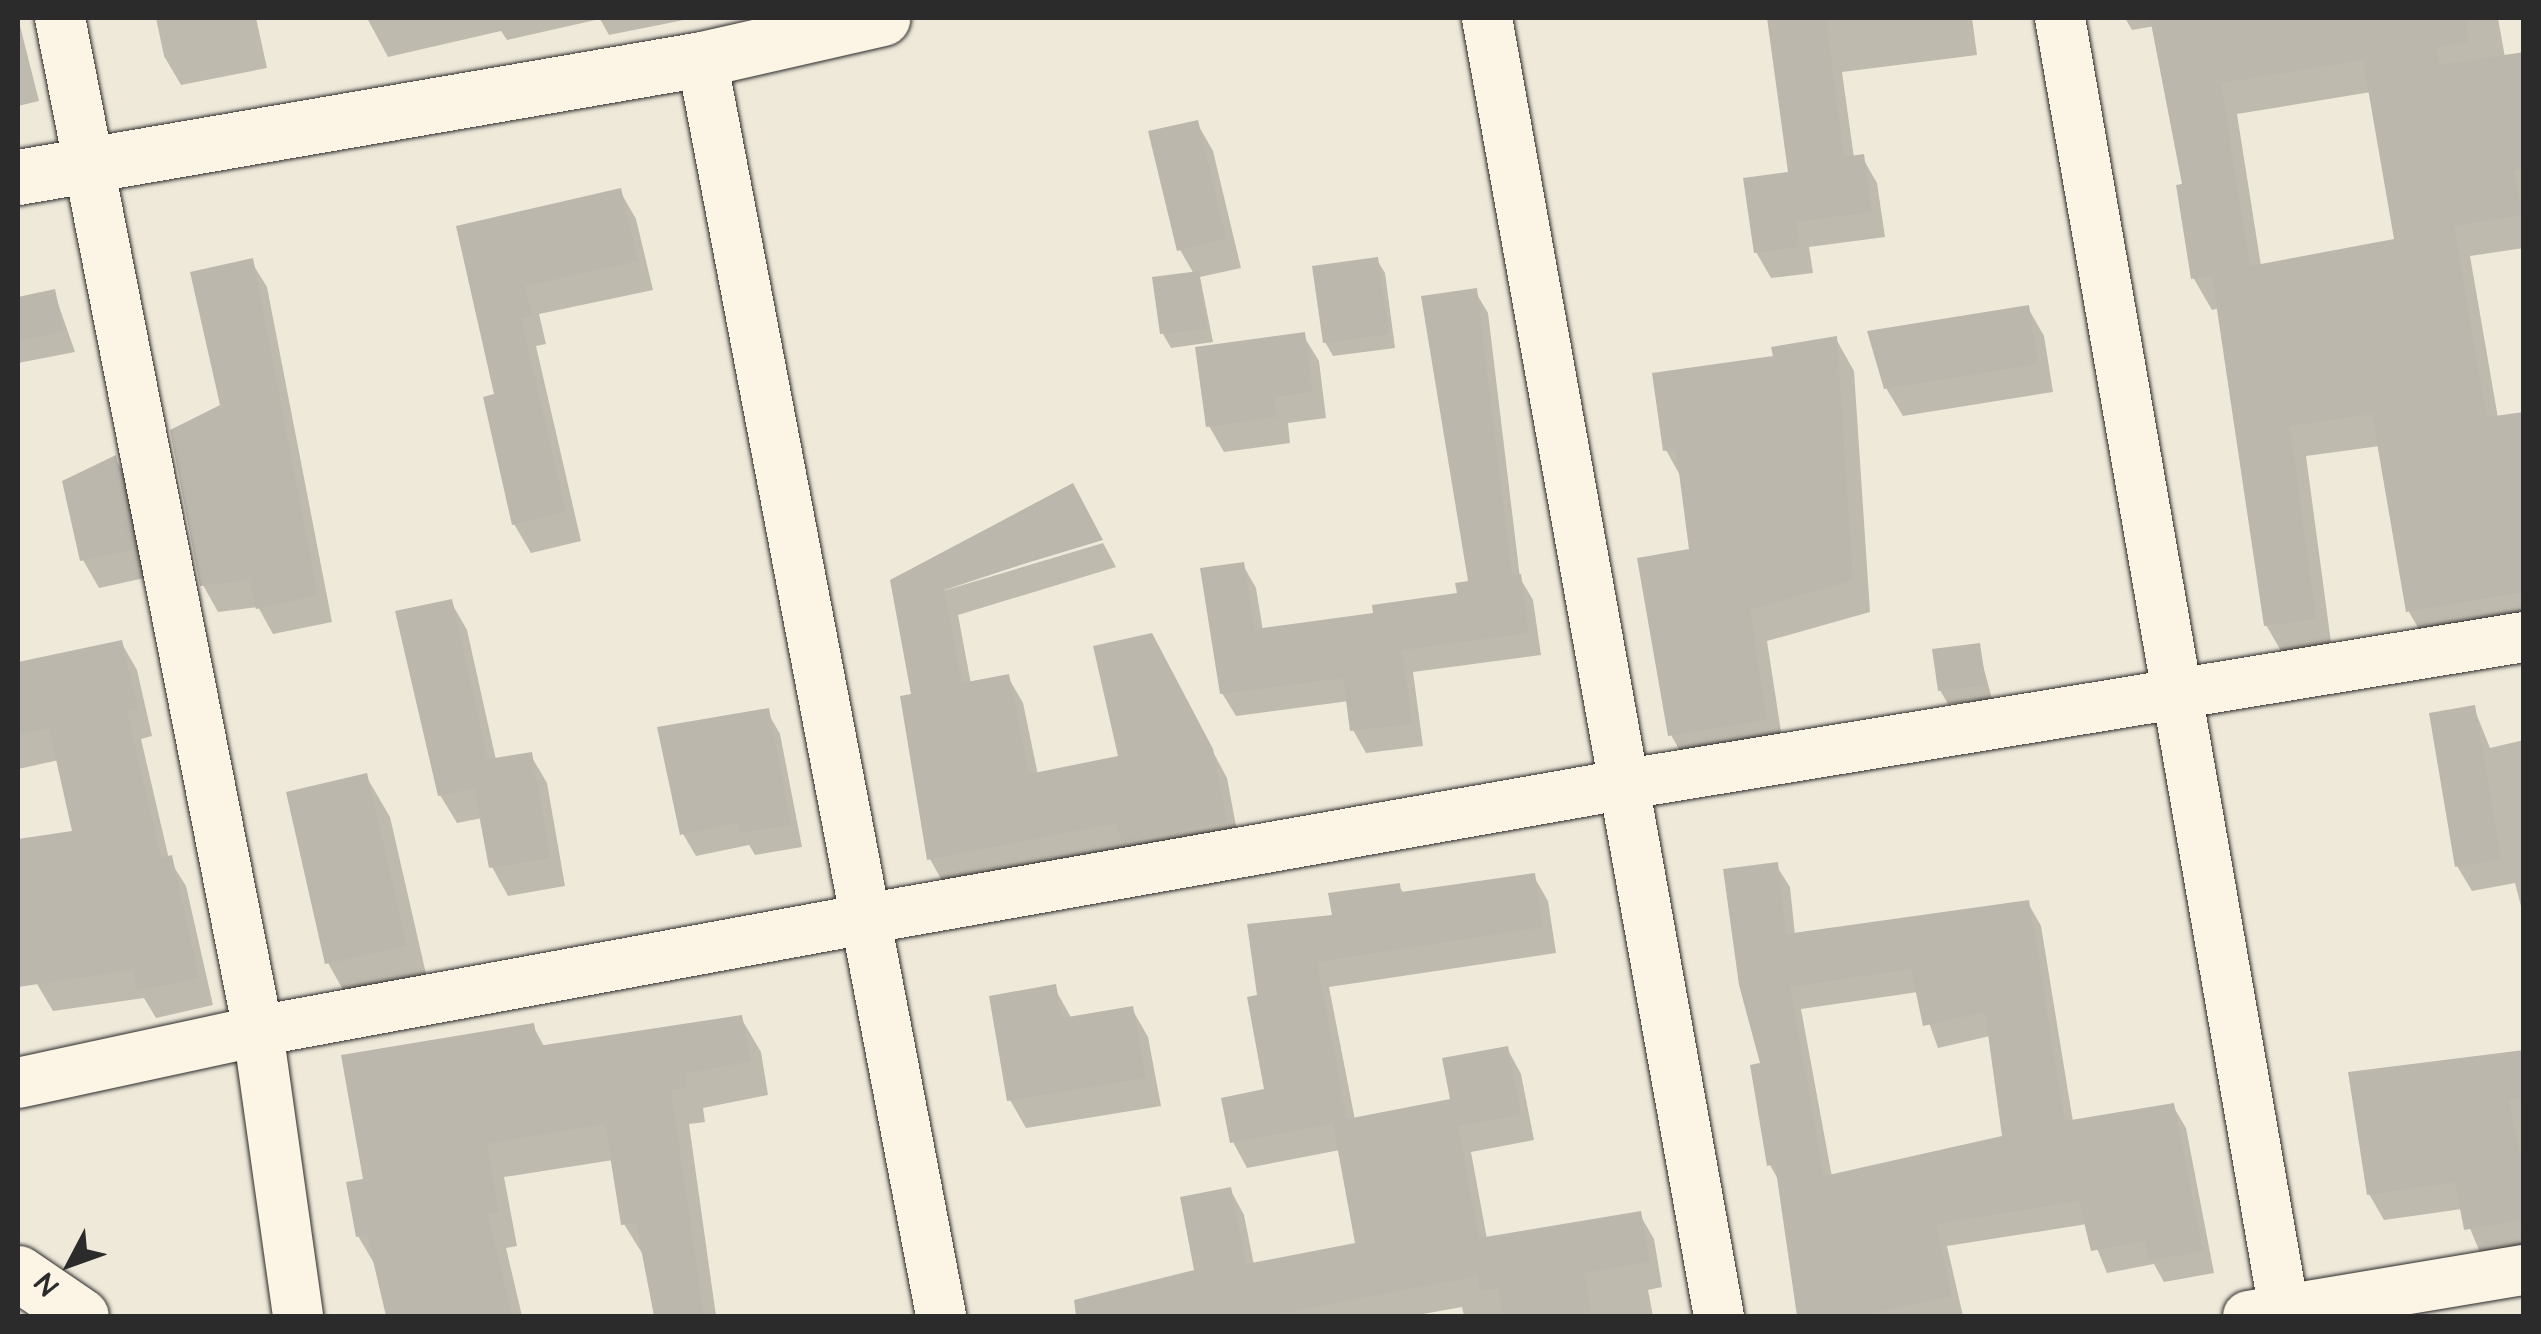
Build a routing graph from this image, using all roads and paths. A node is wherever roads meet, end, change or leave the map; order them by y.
1 (60, 18) edge
2 (882, 18) edge
3 (1487, 18) edge
4 (2060, 18) edge
5 (702, 58) junction
6 (84, 166) junction
7 (18, 177) edge
8 (2524, 638) edge
9 (2178, 697) junction
10 (1627, 784) junction
11 (865, 919) junction
12 (258, 1031) junction
13 (18, 1083) edge
14 (2524, 1270) edge
15 (18, 1273) edge
16 (2273, 1315) edge
17 (81, 1316) edge
18 (298, 1316) edge
19 (940, 1316) edge
20 (1718, 1316) edge

1 - 6 street
2 - 5 street
3 - 10 street
4 - 9 street
5 - 6 street
5 - 11 street
6 - 7 street
6 - 12 street
8 - 9 street
9 - 10 street
9 - 16 street
10 - 11 street
10 - 20 street
11 - 12 street
11 - 19 street
12 - 13 street
12 - 18 street
14 - 16 street
15 - 17 street

